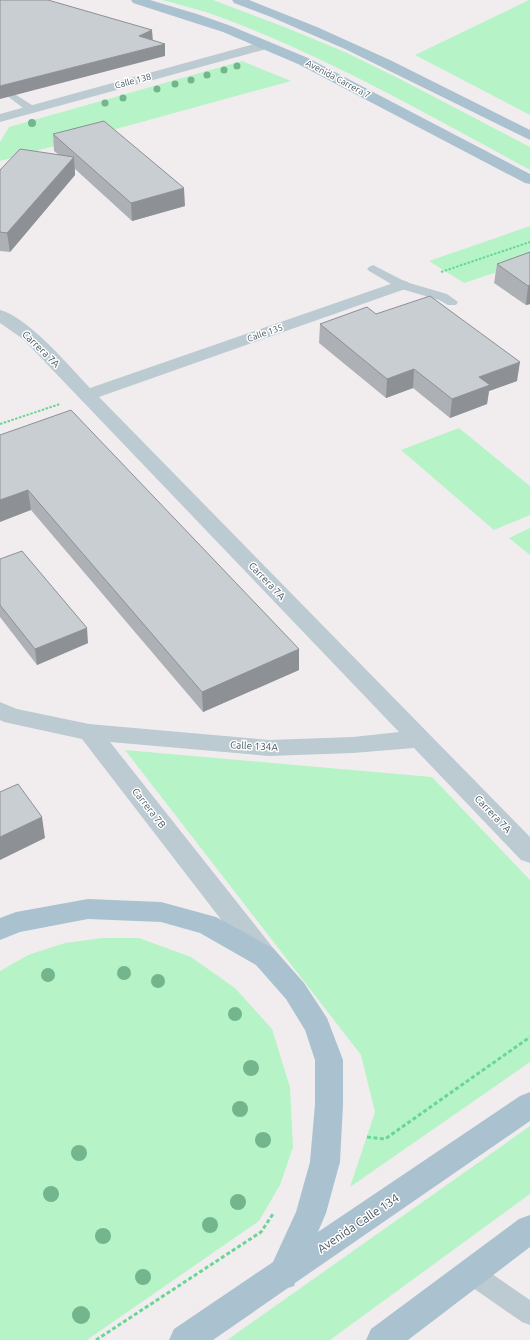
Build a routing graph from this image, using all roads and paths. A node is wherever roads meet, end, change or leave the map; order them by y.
1 (137, 0) edge
2 (238, 0) edge
3 (266, 45) junction
4 (13, 96) edge
5 (31, 109) junction
6 (0, 118) edge
7 (530, 136) edge
8 (530, 180) edge
9 (530, 242) edge
10 (373, 269) dead end
11 (402, 285) junction
12 (452, 302) dead end
13 (0, 315) edge
14 (87, 395) junction
15 (0, 424) edge
16 (0, 710) edge
17 (89, 732) junction
18 (420, 739) junction
19 (530, 853) edge
20 (0, 929) edge
21 (265, 957) junction
22 (530, 1037) edge
23 (530, 1105) edge
24 (367, 1137) dead end
25 (277, 1208) dead end
26 (530, 1229) edge
27 (472, 1273) junction
28 (283, 1275) junction
29 (530, 1314) edge
30 (96, 1340) edge
31 (185, 1340) edge
32 (382, 1340) edge

1 - 3 main road, Avenida Carrera 7
2 - 7 main road
3 - 5 street, Calle 138
3 - 8 main road, Avenida Carrera 7
4 - 5 lane
5 - 6 street, Calle 138
9 - 11 path
10 - 11 lane
11 - 12 lane
11 - 14 street, Calle 135
13 - 14 street, Carrera 7A
14 - 15 path
14 - 18 street, Carrera 7A
16 - 17 street
17 - 18 street, Calle 134A
17 - 21 street, Carrera 7B
18 - 19 street, Carrera 7A
20 - 21 main road
21 - 28 main road
22 - 24 path
23 - 28 main road, Avenida Calle 134
25 - 30 path
26 - 27 main road
27 - 29 lane
27 - 32 main road
28 - 31 main road, Avenida Calle 134

